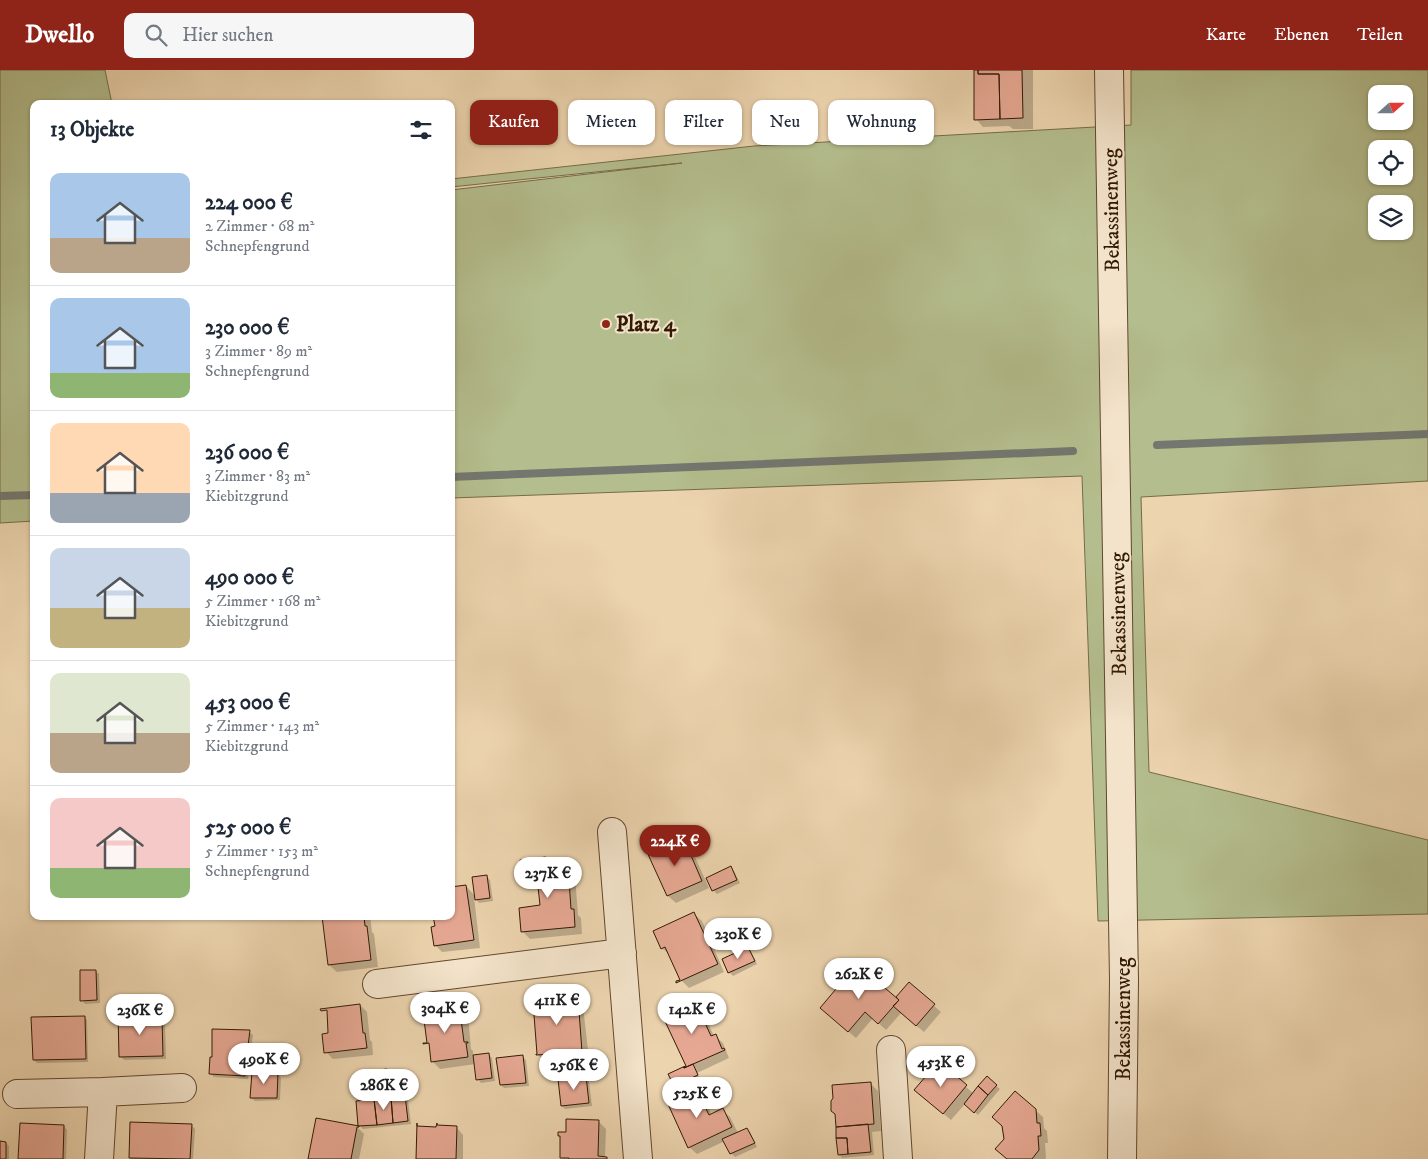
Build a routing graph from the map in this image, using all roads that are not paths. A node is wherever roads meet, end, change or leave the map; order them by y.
1 (1109, 70) edge
2 (612, 832) dead end
3 (622, 953) junction
4 (377, 984) dead end
5 (891, 1050) dead end
6 (182, 1088) dead end
7 (103, 1092) junction
8 (17, 1094) dead end
9 (99, 1159) edge
10 (638, 1159) edge
11 (898, 1159) edge
12 (1122, 1159) edge

1 - 12 street, Bekassinenweg
2 - 3 street
3 - 4 street
3 - 10 street
5 - 11 street
6 - 7 street
7 - 8 street
7 - 9 street

